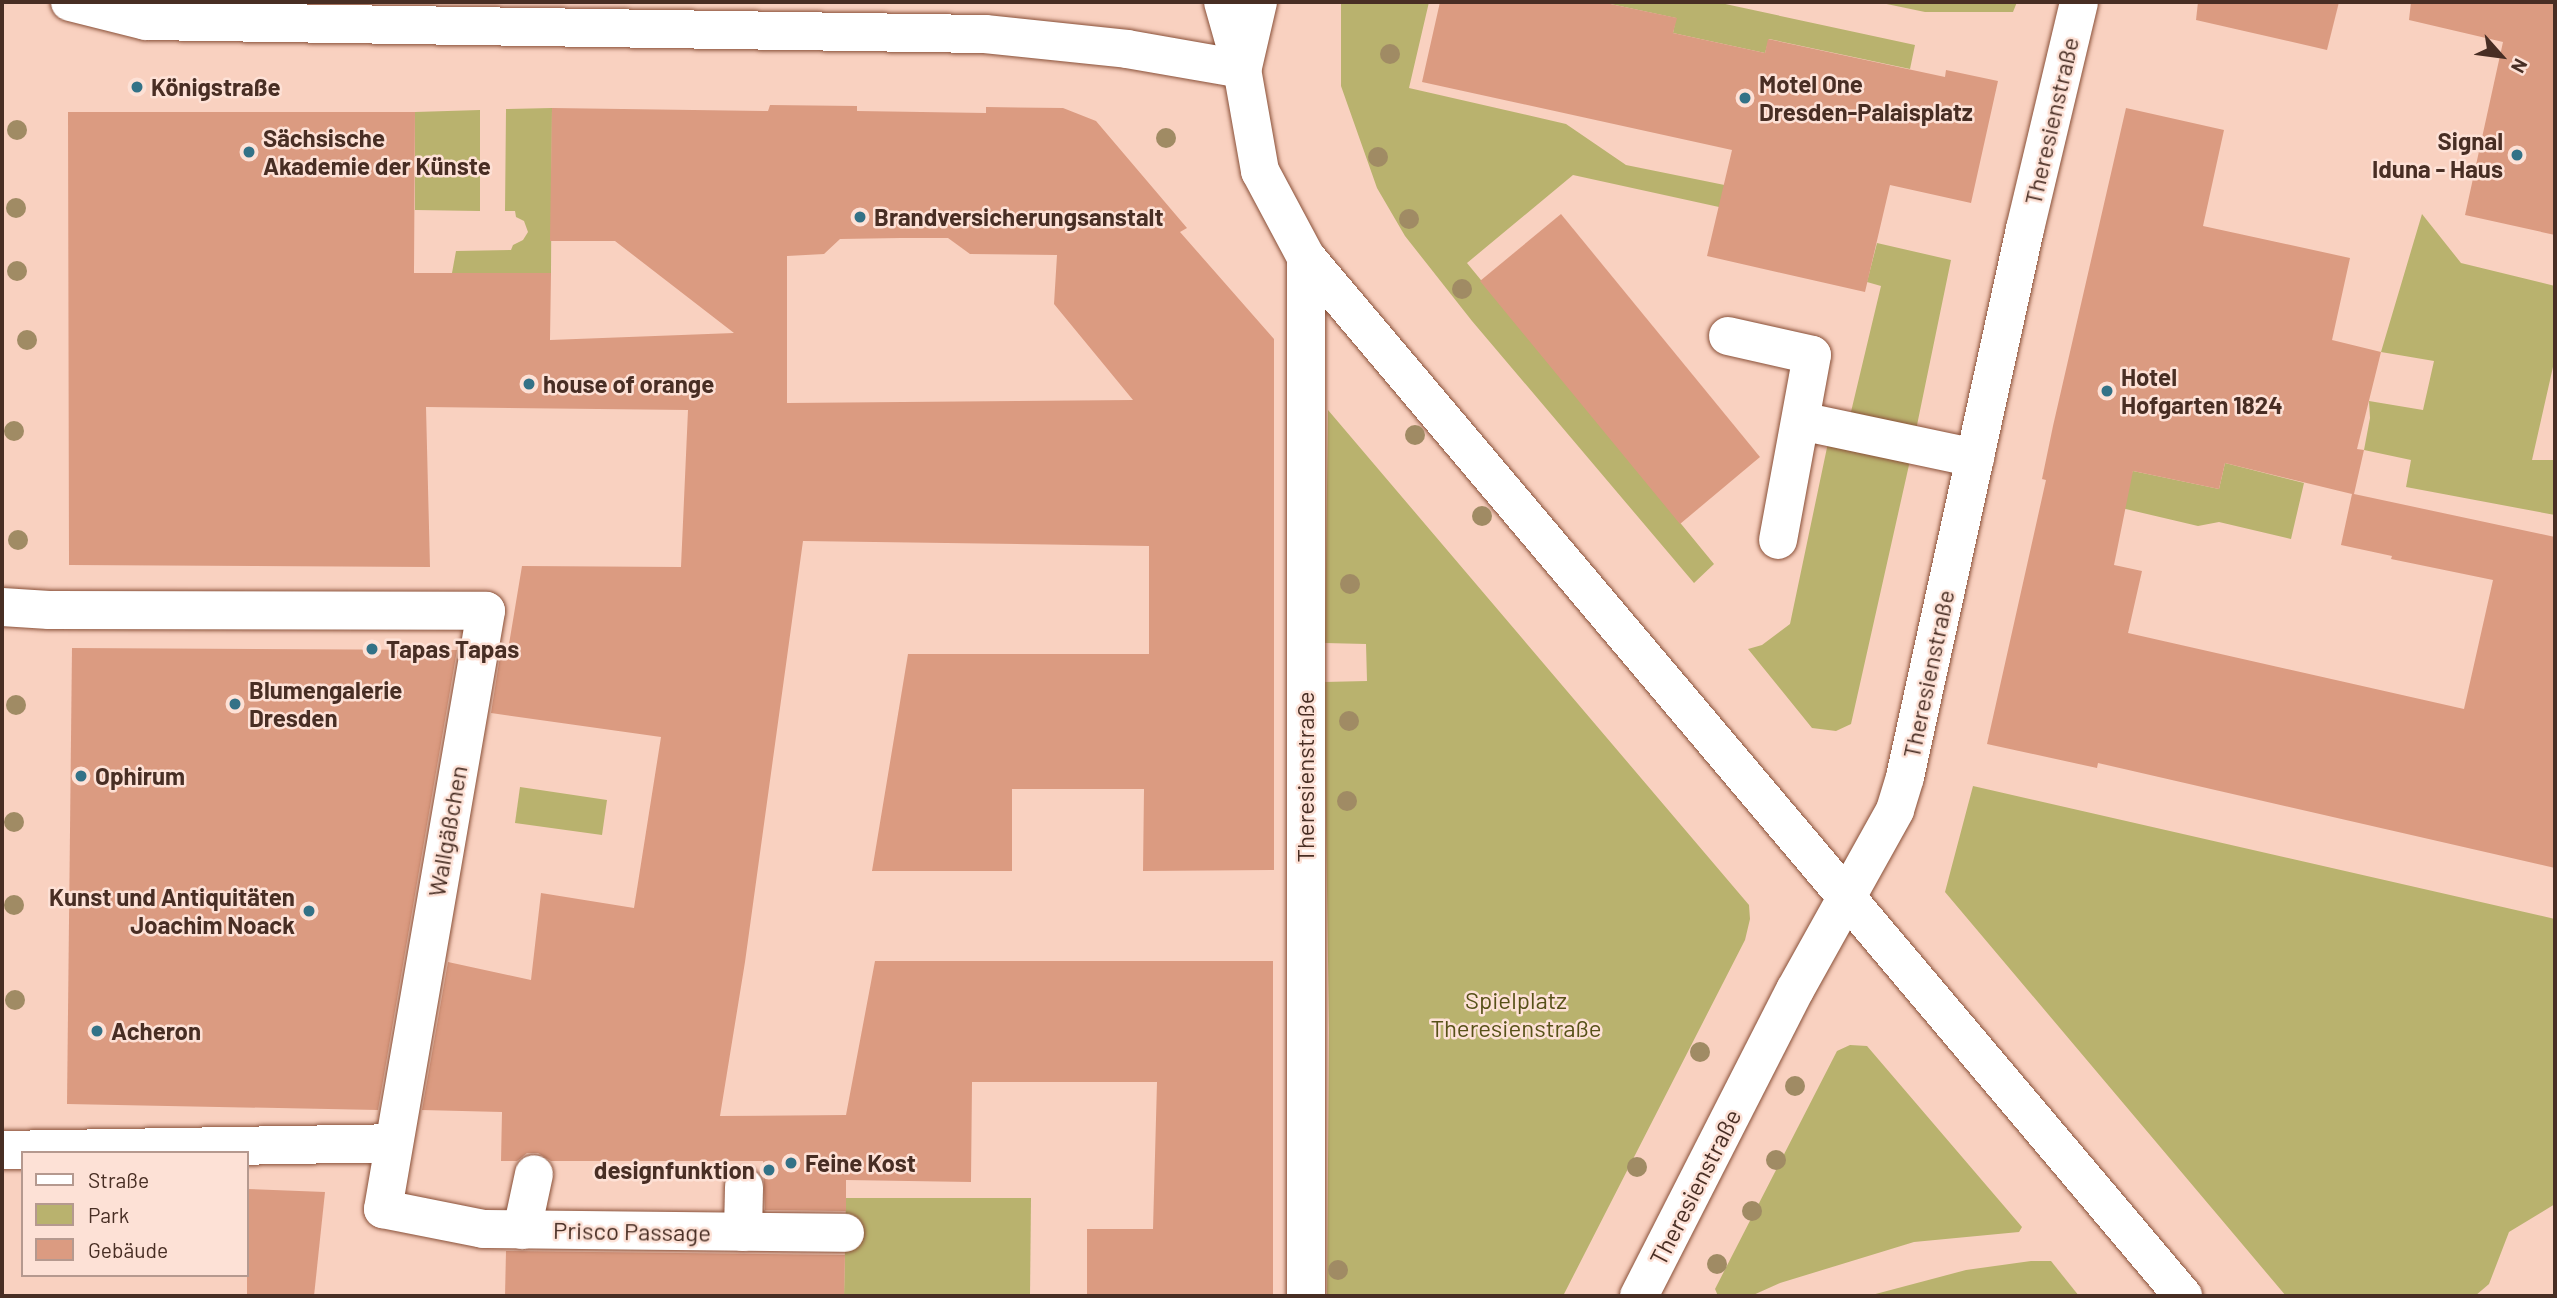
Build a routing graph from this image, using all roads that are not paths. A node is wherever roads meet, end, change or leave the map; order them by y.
1 (70, 2) edge
2 (1223, 2) edge
3 (1258, 2) edge
4 (2079, 2) edge
5 (1242, 69) junction
6 (1306, 257) junction
7 (1728, 336) dead end
8 (1801, 421) junction
9 (1975, 458) junction
10 (1778, 540) dead end
11 (2, 607) edge
12 (1847, 896) junction
13 (393, 1143) junction
14 (2, 1150) edge
15 (534, 1174) dead end
16 (744, 1187) dead end
17 (522, 1230) junction
18 (743, 1232) junction
19 (845, 1233) dead end
20 (1306, 1296) edge
21 (1639, 1296) edge
22 (2183, 1296) edge

1 - 5 street
2 - 5 street
3 - 5 street
4 - 9 street, Theresienstraße
5 - 6 street
6 - 12 street
6 - 20 street, Theresienstraße
7 - 8 street
8 - 9 street
8 - 10 street
9 - 12 street, Theresienstraße
11 - 13 street, Wallgäßchen
12 - 21 street, Theresienstraße
12 - 22 street
13 - 14 street
13 - 17 street, Prisco Passage
15 - 17 street, Prisco Passage
16 - 18 street, Prisco Passage
17 - 18 street, Prisco Passage
18 - 19 street, Prisco Passage

